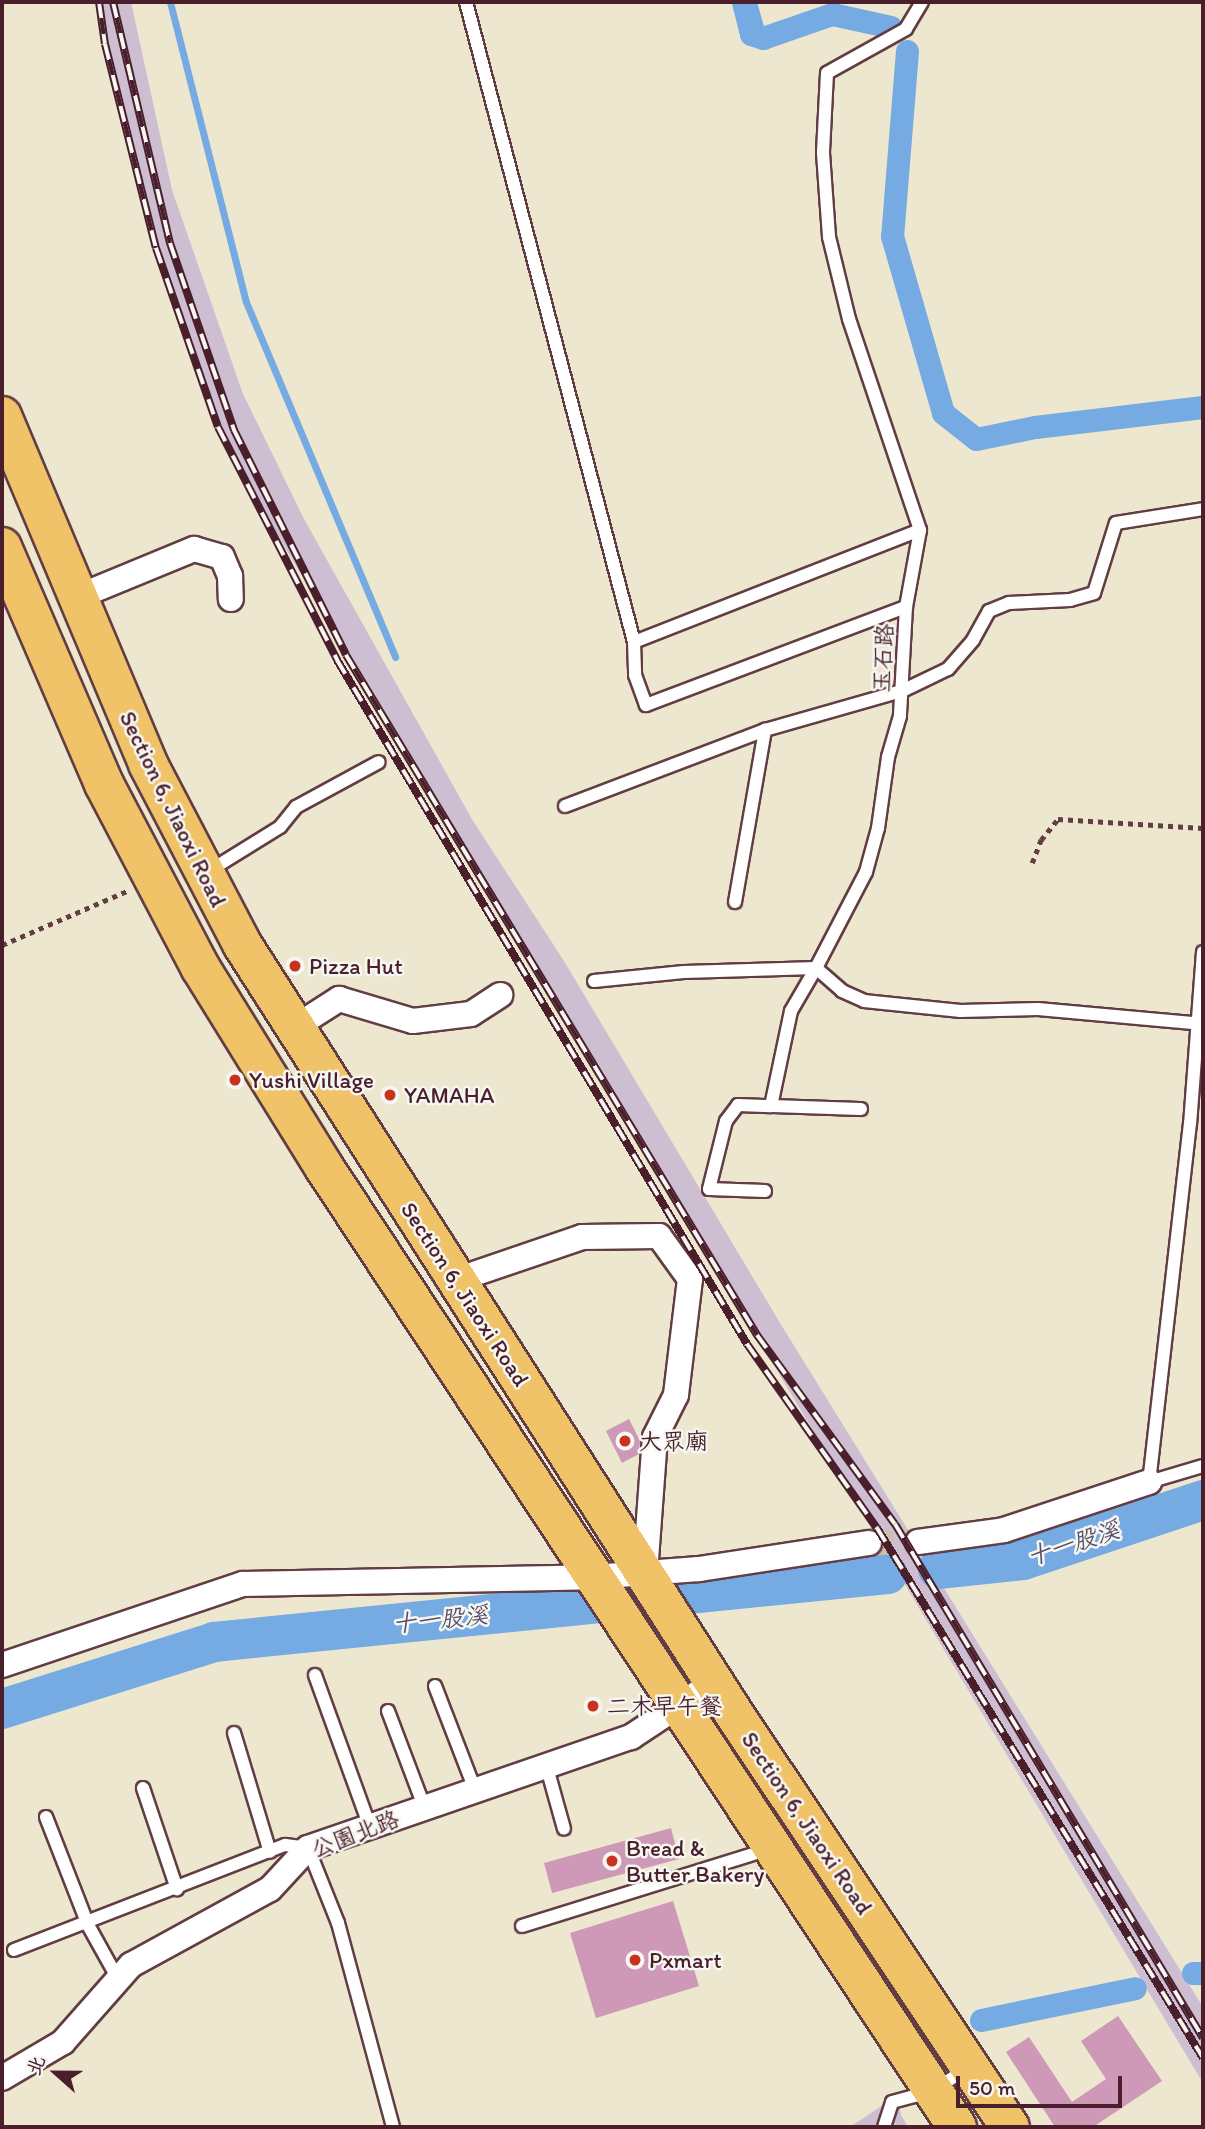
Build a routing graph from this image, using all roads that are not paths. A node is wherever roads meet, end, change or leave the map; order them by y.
1 (466, 2) edge
2 (922, 2) edge
3 (4, 431) edge
4 (1203, 509) edge
5 (920, 530) junction
6 (2, 547) edge
7 (75, 598) junction
8 (231, 599) dead end
9 (906, 607) junction
10 (634, 642) junction
11 (902, 691) junction
12 (765, 730) junction
13 (379, 762) dead end
14 (565, 806) dead end
15 (202, 875) junction
16 (735, 902) dead end
17 (1203, 952) edge
18 (816, 968) junction
19 (594, 981) dead end
20 (500, 995) dead end
21 (1199, 1024) edge
22 (292, 1029) junction
23 (771, 1106) junction
24 (861, 1109) dead end
25 (765, 1191) dead end
26 (456, 1280) junction
27 (1203, 1466) edge
28 (1149, 1482) junction
29 (918, 1542) tunnel mouth
30 (869, 1543) tunnel mouth
31 (649, 1577) junction
32 (597, 1582) junction
33 (2, 1665) edge
34 (314, 1675) dead end
35 (714, 1682) junction
36 (435, 1686) dead end
37 (682, 1704) junction
38 (388, 1711) dead end
39 (234, 1733) dead end
40 (547, 1768) junction
41 (143, 1788) dead end
42 (476, 1792) junction
43 (425, 1809) junction
44 (46, 1817) dead end
45 (370, 1827) junction
46 (564, 1829) dead end
47 (308, 1848) junction
48 (772, 1849) junction
49 (270, 1852) junction
50 (177, 1889) junction
51 (88, 1925) junction
52 (522, 1926) dead end
53 (14, 1950) dead end
54 (118, 1979) junction
55 (970, 2067) junction
56 (2, 2078) edge
57 (933, 2091) junction
58 (393, 2127) edge
59 (884, 2127) edge
60 (957, 2127) edge
61 (1010, 2127) edge

1 - 10 lane
2 - 5 lane, 玉石路
3 - 7 main road, Section 6, Jiaoxi Road
4 - 11 lane
5 - 9 lane, 玉石路
5 - 10 lane
6 - 32 main road, Section 6, Jiaoxi Road
7 - 8 street
7 - 15 main road, Section 6, Jiaoxi Road
9 - 10 lane
9 - 11 lane, 玉石路
11 - 12 lane
11 - 18 lane, 玉石路
12 - 14 lane
12 - 16 lane
13 - 15 lane
15 - 22 main road, Section 6, Jiaoxi Road
17 - 21 lane
18 - 19 lane
18 - 21 lane
18 - 23 lane, 玉石路
20 - 22 street
21 - 28 lane
22 - 26 main road, Section 6, Jiaoxi Road
23 - 24 lane
23 - 25 lane
26 - 31 main road, Section 6, Jiaoxi Road
26 - 31 street
27 - 28 lane
28 - 29 street
30 - 31 street
31 - 32 street
31 - 35 main road, Section 6, Jiaoxi Road
32 - 33 street
32 - 37 main road, Section 6, Jiaoxi Road
34 - 45 lane
35 - 37 street, 公園北路
35 - 55 main road, Section 6, Jiaoxi Road
36 - 42 lane
37 - 40 street, 公園北路
37 - 48 main road, Section 6, Jiaoxi Road
38 - 43 lane
39 - 49 lane
40 - 42 street, 公園北路
40 - 46 lane
41 - 50 lane
42 - 43 street, 公園北路
43 - 45 street, 公園北路
44 - 51 lane
45 - 47 street, 公園北路
47 - 49 lane
47 - 54 street, 公園北路
47 - 58 lane
48 - 52 lane
48 - 57 main road, Section 6, Jiaoxi Road
49 - 50 lane
50 - 51 lane
51 - 53 lane
51 - 54 lane
54 - 56 street, 公園北路
55 - 57 lane
55 - 61 main road, Section 6, Jiaoxi Road
57 - 59 lane
57 - 60 main road, Section 6, Jiaoxi Road

